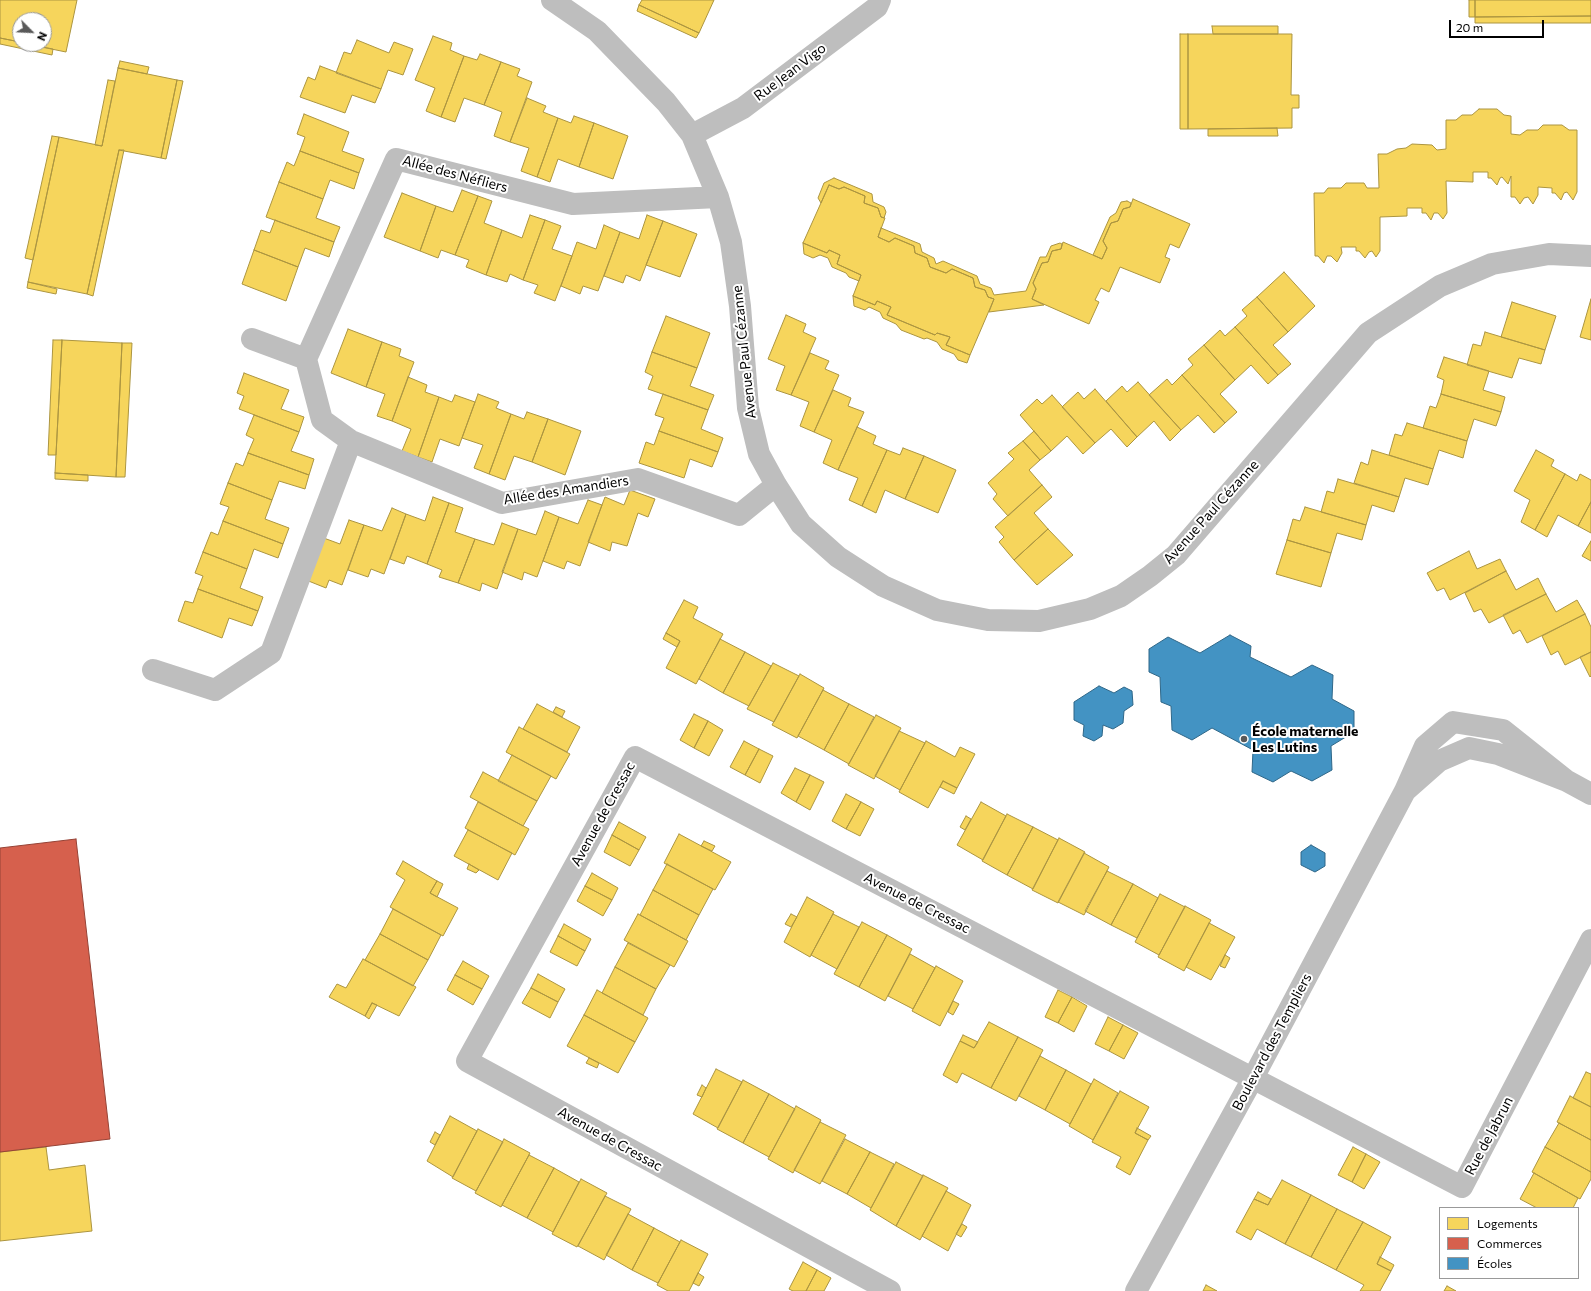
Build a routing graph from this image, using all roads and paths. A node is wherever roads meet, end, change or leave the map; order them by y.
1 (552, 0) edge
2 (880, 0) edge
3 (692, 135) junction
4 (718, 197) junction
5 (1591, 256) edge
6 (252, 339) dead end
7 (306, 359) junction
8 (351, 441) junction
9 (776, 485) junction
10 (153, 670) dead end
11 (1566, 781) junction
12 (1405, 791) junction
13 (1591, 794) edge
14 (1591, 940) edge
15 (1253, 1078) junction
16 (890, 1291) edge
17 (1136, 1291) edge

1 - 3 street, Avenue Paul Cézanne
2 - 3 street, Rue Jean Vigo
3 - 4 street, Avenue Paul Cézanne
4 - 7 street, Allée des Néfliers
4 - 9 street, Avenue Paul Cézanne
5 - 9 street, Avenue Paul Cézanne
6 - 7 street
7 - 8 street, Allée des Amandiers
8 - 9 street, Allée des Amandiers
8 - 10 street
11 - 12 street, Boulevard des Templiers
11 - 12 street, Boulevard des Templiers
11 - 13 street, Boulevard des Templiers
12 - 15 street, Boulevard des Templiers
14 - 15 street, Rue de Jabrun
15 - 16 street, Avenue de Cressac
15 - 17 street, Boulevard des Templiers

